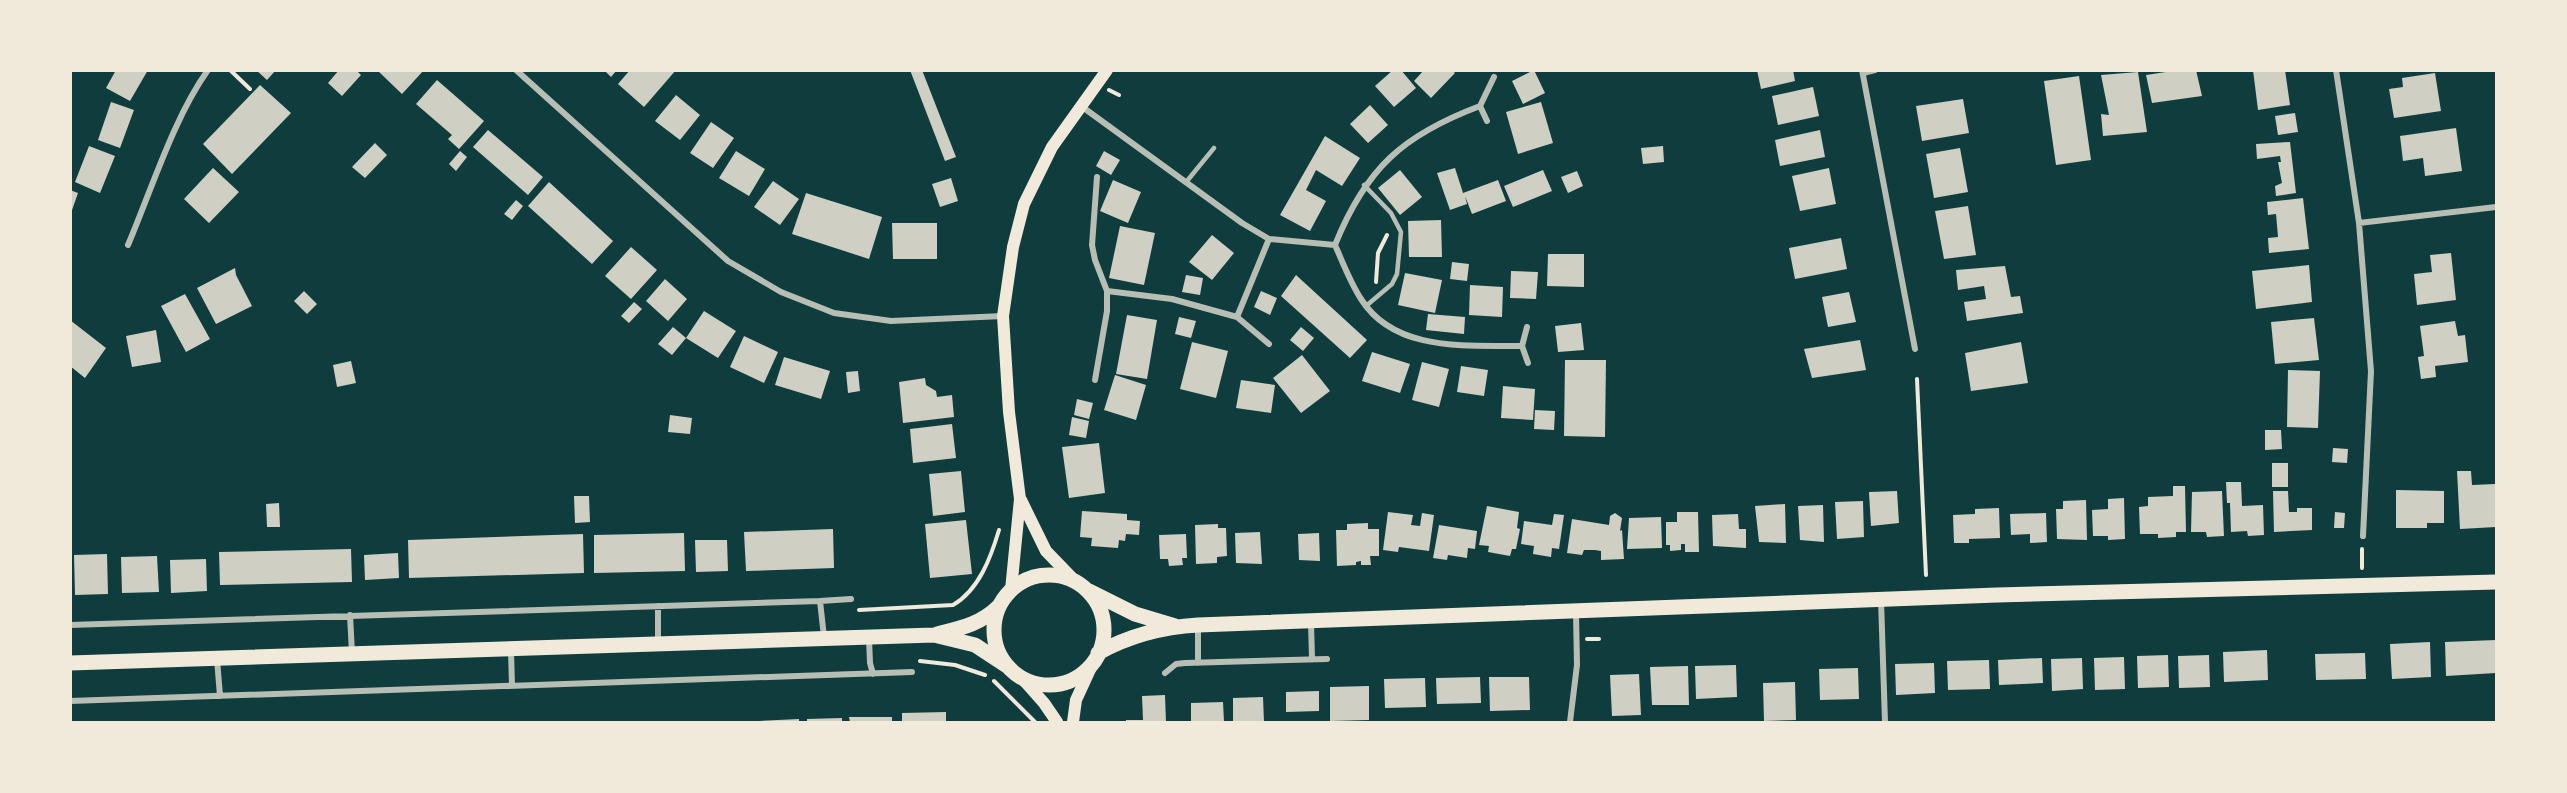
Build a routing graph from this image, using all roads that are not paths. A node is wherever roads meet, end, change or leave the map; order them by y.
1 (208, 70) edge
2 (516, 70) edge
3 (1107, 70) edge
4 (1875, 70) edge
5 (2336, 70) edge
6 (1862, 72) edge
7 (1494, 77) dead end
8 (1081, 106) junction
9 (1480, 106) junction
10 (1487, 121) dead end
11 (1214, 148) dead end
12 (1097, 177) dead end
13 (1187, 181) junction
14 (1364, 185) junction
15 (2496, 207) edge
16 (2359, 223) junction
17 (1269, 239) junction
18 (1335, 244) junction
19 (128, 245) dead end
20 (1107, 291) junction
21 (1366, 306) junction
22 (1003, 315) junction
23 (1237, 317) junction
24 (1527, 327) dead end
25 (1269, 344) dead end
26 (1522, 346) junction
27 (1915, 349) dead end
28 (1528, 363) dead end
29 (1095, 380) dead end
30 (1020, 499) junction
31 (2363, 536) road end
32 (2496, 582) edge
33 (1082, 586) junction
34 (1011, 590) junction
35 (851, 600) dead end
36 (1881, 600) junction
37 (820, 601) junction
38 (1000, 605) junction
39 (658, 606) junction
40 (1576, 613) junction
41 (350, 615) junction
42 (1311, 622) junction
43 (70, 626) edge
44 (1198, 626) junction
45 (1178, 627) junction
46 (934, 635) junction
47 (869, 636) junction
48 (824, 638) junction
49 (658, 643) junction
50 (511, 648) junction
51 (352, 654) junction
52 (1096, 658) junction
53 (1327, 658) dead end
54 (218, 659) junction
55 (1312, 659) junction
56 (70, 663) edge
57 (1198, 663) junction
58 (1007, 666) junction
59 (912, 672) dead end
60 (1165, 673) dead end
61 (873, 674) junction
62 (1021, 677) junction
63 (512, 686) junction
64 (220, 696) junction
65 (70, 701) edge
66 (1057, 723) edge
67 (1073, 723) edge
68 (1570, 723) edge
69 (1885, 723) edge

1 - 19 street
2 - 22 street
3 - 8 main road
4 - 6 street
5 - 16 street
6 - 27 street
7 - 9 street
8 - 13 street
8 - 22 main road
9 - 10 street
9 - 14 street
11 - 13 lane
12 - 20 street
13 - 17 street
14 - 18 street
14 - 21 lane
15 - 16 street
16 - 31 street
17 - 18 street
17 - 23 street
18 - 21 street
20 - 23 street
20 - 29 street
21 - 26 street
22 - 30 main road
23 - 25 street
24 - 26 street
26 - 28 street
30 - 33 main road
30 - 34 main road
32 - 36 main road
33 - 34 main road
33 - 45 main road
33 - 52 main road
34 - 38 main road
35 - 37 street
36 - 40 main road
36 - 69 street
37 - 39 street
37 - 48 street
38 - 46 main road
38 - 58 main road
39 - 41 street
39 - 49 street
40 - 42 main road
40 - 68 street
41 - 43 street
41 - 51 street
42 - 44 main road
42 - 55 street
44 - 45 main road
44 - 57 street
45 - 52 main road
46 - 47 main road
46 - 58 main road
47 - 48 main road
47 - 61 street
48 - 49 main road
49 - 50 main road
50 - 51 main road
50 - 63 street
51 - 54 main road
52 - 62 main road
52 - 67 main road
53 - 55 street
54 - 56 main road
54 - 64 street
55 - 57 street
57 - 60 street
58 - 62 main road
59 - 61 street
61 - 63 street
62 - 66 main road
63 - 64 street
64 - 65 street

